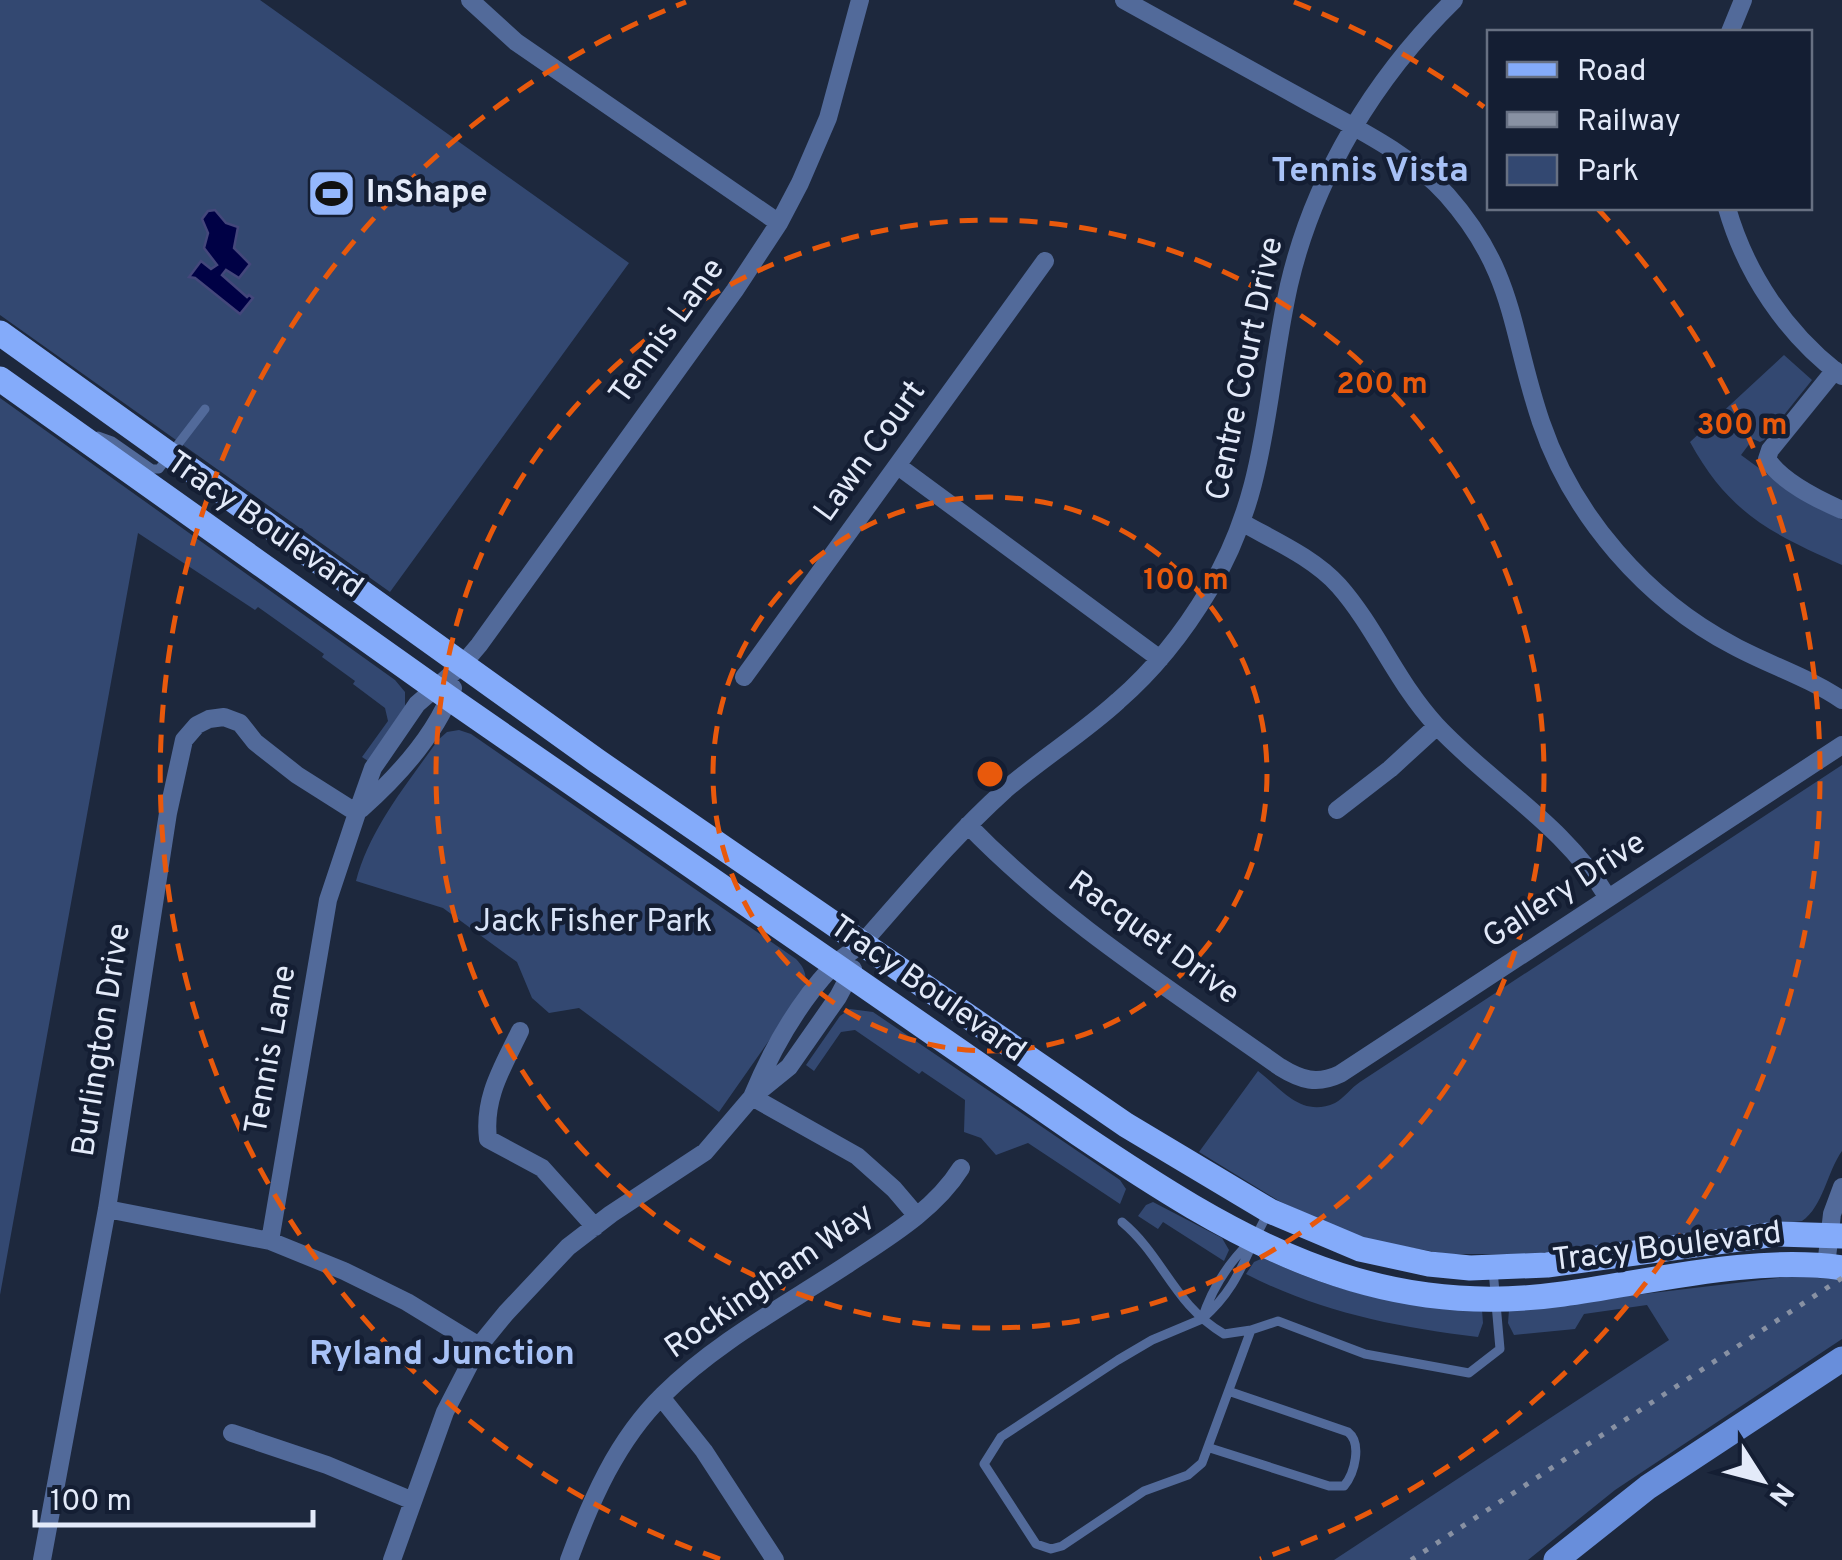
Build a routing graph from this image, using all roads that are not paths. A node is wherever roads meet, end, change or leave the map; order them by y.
1 (470, 0) edge
2 (860, 0) edge
3 (1124, 0) edge
4 (1454, 0) edge
5 (1744, 0) edge
6 (1731, 30) edge
7 (1354, 128) junction
8 (1728, 210) edge
9 (779, 222) junction
10 (1045, 261) dead end
11 (0, 333) edge
12 (1838, 373) edge
13 (0, 379) edge
14 (205, 409) dead end
15 (80, 436) junction
16 (172, 456) junction
17 (898, 466) junction
18 (1842, 510) edge
19 (1243, 523) junction
20 (1160, 659) junction
21 (462, 665) junction
22 (744, 677) dead end
23 (442, 693) junction
24 (1842, 700) edge
25 (1437, 726) junction
26 (1842, 745) edge
27 (1337, 810) dead end
28 (356, 813) junction
29 (968, 825) junction
30 (1608, 898) junction
31 (862, 943) junction
32 (842, 971) junction
33 (520, 1031) dead end
34 (1317, 1082) joint
35 (752, 1097) junction
36 (961, 1168) dead end
37 (1842, 1187) edge
38 (107, 1210) junction
39 (1270, 1211) junction
40 (917, 1216) junction
41 (1122, 1222) dead end
42 (595, 1227) junction
43 (1835, 1235) edge
44 (1253, 1240) junction
45 (270, 1241) junction
46 (1834, 1267) edge
47 (1493, 1268) junction
48 (1493, 1299) junction
49 (1202, 1320) junction
50 (1251, 1330) junction
51 (479, 1346) junction
52 (1842, 1359) edge
53 (1230, 1392) junction
54 (660, 1397) junction
55 (232, 1433) dead end
56 (1210, 1448) junction
57 (413, 1501) junction
58 (42, 1560) edge
59 (392, 1560) edge
60 (570, 1560) edge
61 (775, 1560) edge
62 (1556, 1560) edge

1 - 9 street
2 - 9 street, Tennis Lane
3 - 7 street
4 - 7 street, Centre Court Drive
5 - 6 street
7 - 19 street, Centre Court Drive
7 - 24 street
8 - 12 street
9 - 21 street, Tennis Lane
10 - 17 street, Lawn Court
11 - 16 main road, Tracy Boulevard
12 - 18 street
13 - 15 main road, Tracy Boulevard
14 - 16 lane
15 - 16 lane, Tracy Boulevard
15 - 23 main road, Tracy Boulevard
16 - 21 main road, Tracy Boulevard
17 - 20 street
17 - 22 street, Lawn Court
19 - 20 street, Centre Court Drive
19 - 25 street
20 - 29 street, Centre Court Drive
21 - 23 street, Tennis Lane
21 - 31 main road, Tracy Boulevard
23 - 28 street, Tennis Lane
23 - 32 main road, Tracy Boulevard
25 - 27 street
25 - 30 street
26 - 30 street, Gallery Drive
28 - 38 street, Burlington Drive
28 - 45 street, Tennis Lane
29 - 31 street, Centre Court Drive
29 - 34 street, Racquet Drive
30 - 34 street, Gallery Drive
31 - 32 street, Centre Court Drive
31 - 39 main road, Tracy Boulevard
32 - 35 street, Centre Court Drive
32 - 44 main road, Tracy Boulevard
33 - 42 street
35 - 40 street
35 - 42 street, Centre Court Drive
36 - 40 street, Rockingham Way
37 - 43 street
38 - 45 street
38 - 58 street, Burlington Drive
39 - 44 lane
39 - 47 main road, Tracy Boulevard
40 - 54 street, Rockingham Way
41 - 49 lane
42 - 51 street, Centre Court Drive
43 - 46 street
43 - 47 main road, Tracy Boulevard
44 - 48 main road, Tracy Boulevard
44 - 49 lane
45 - 51 street
46 - 48 main road, Tracy Boulevard
47 - 48 lane
48 - 50 lane
49 - 50 lane
49 - 56 lane
50 - 53 lane
51 - 57 street, Centre Court Drive
52 - 62 street
53 - 56 lane
53 - 56 lane
54 - 60 street, Rockingham Way
54 - 61 street
55 - 57 street
57 - 59 street, Centre Court Drive

